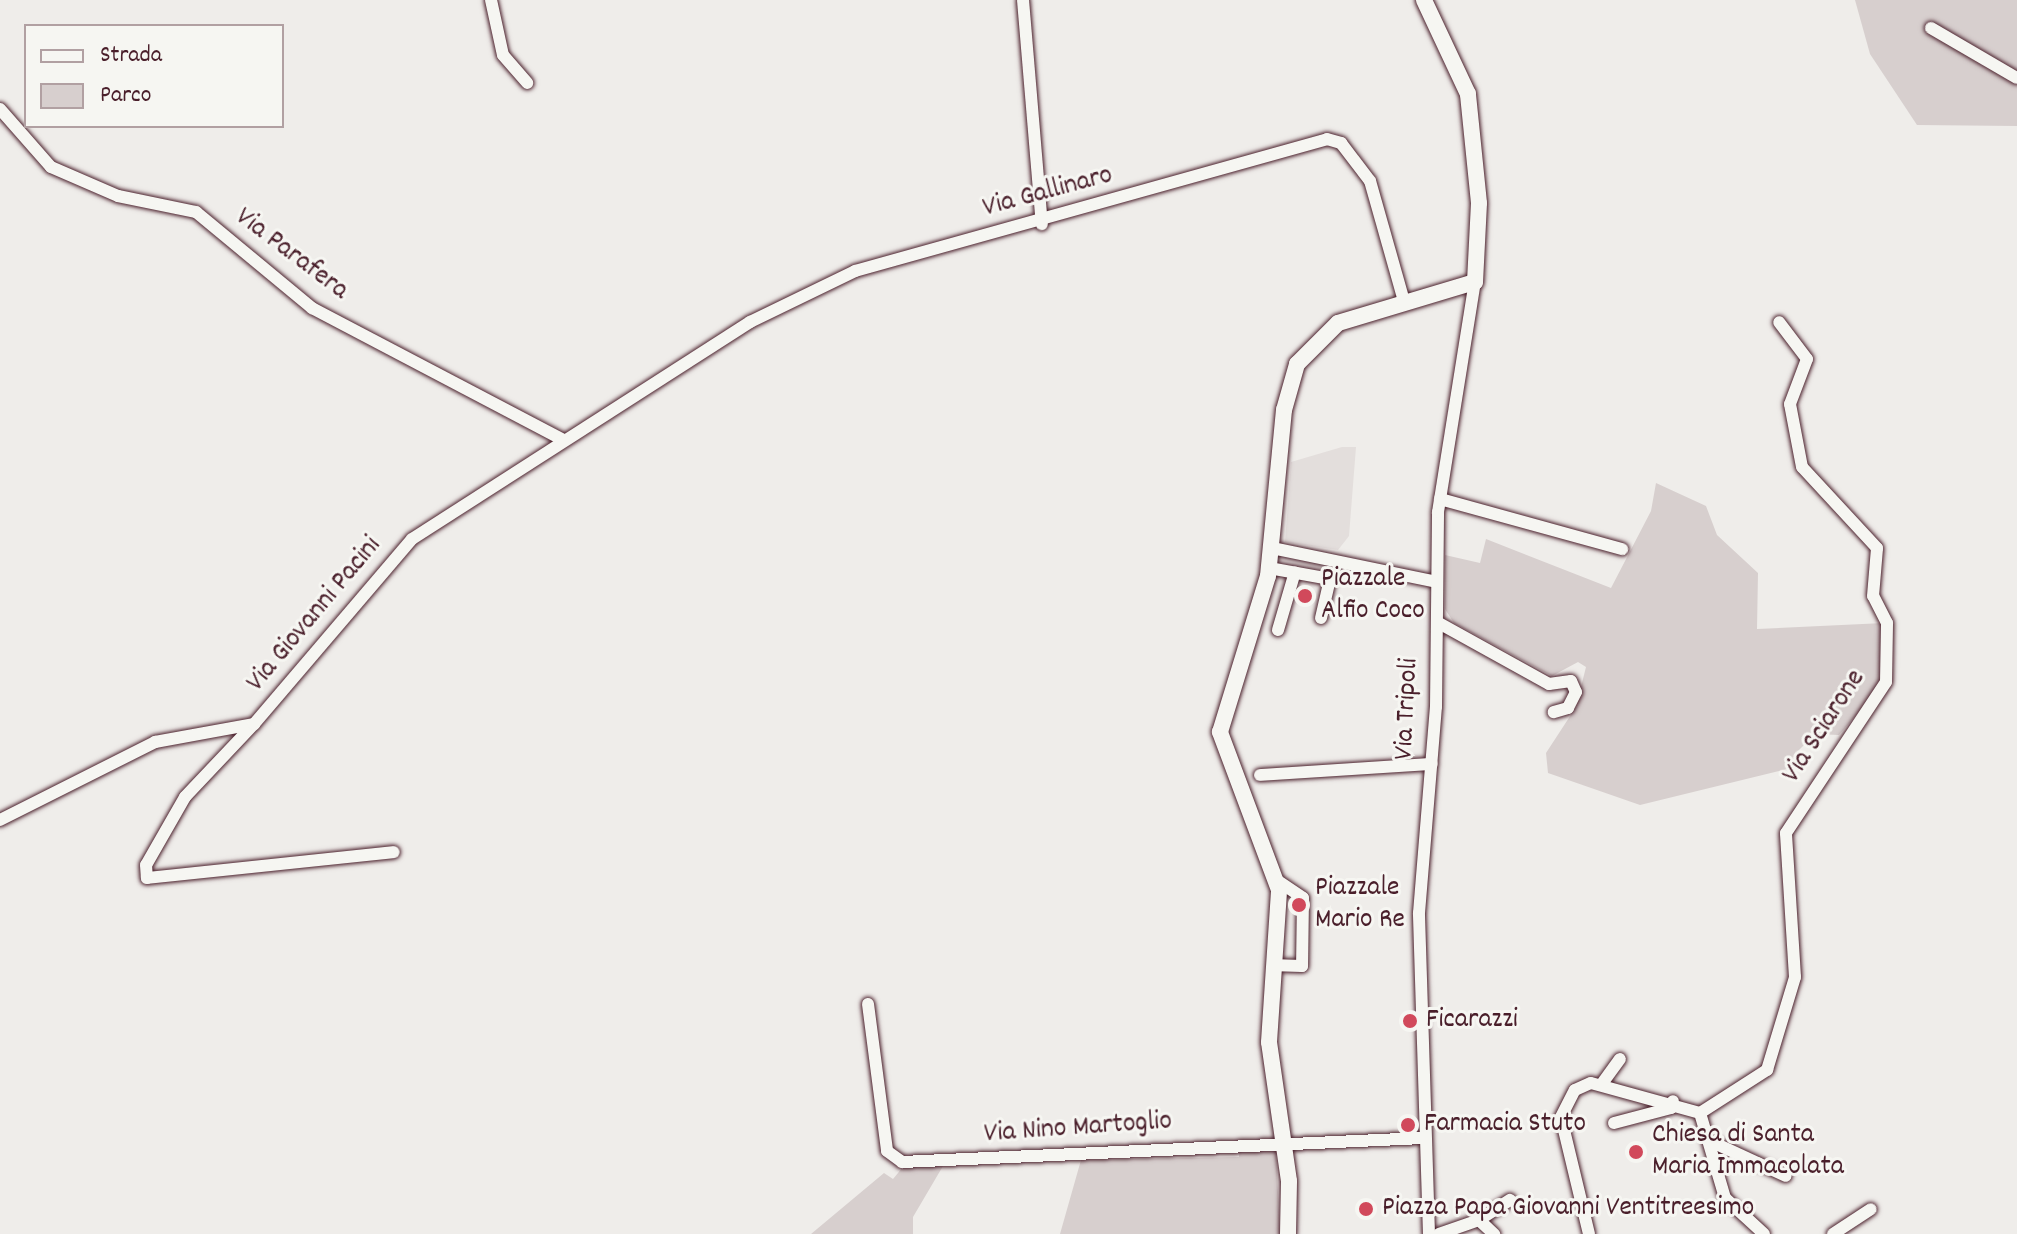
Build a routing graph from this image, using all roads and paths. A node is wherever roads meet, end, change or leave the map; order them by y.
1 (491, 0) edge
2 (1023, 0) edge
3 (1424, 0) edge
4 (1931, 28) dead end
5 (2017, 78) edge
6 (527, 83) dead end
7 (0, 109) edge
8 (1042, 224) junction
9 (1475, 282) junction
10 (1404, 301) junction
11 (1779, 322) dead end
12 (562, 439) junction
13 (1440, 499) junction
14 (1272, 548) junction
15 (1622, 549) dead end
16 (1269, 568) junction
17 (1295, 572) junction
18 (1437, 582) junction
19 (1321, 618) dead end
20 (1437, 622) junction
21 (1278, 630) dead end
22 (1554, 712) dead end
23 (254, 724) junction
24 (1432, 764) junction
25 (1260, 775) dead end
26 (0, 820) edge
27 (394, 852) dead end
28 (1278, 881) junction
29 (1278, 965) junction
30 (868, 1004) dead end
31 (1620, 1059) dead end
32 (1601, 1085) junction
33 (1673, 1101) junction
34 (1700, 1113) junction
35 (1614, 1123) dead end
36 (1423, 1138) junction
37 (1712, 1142) junction
38 (1284, 1143) junction
39 (1786, 1176) dead end
40 (1510, 1200) dead end
41 (1871, 1209) dead end
42 (1479, 1220) junction
43 (1288, 1234) edge
44 (1429, 1234) edge
45 (1439, 1234) edge
46 (1494, 1234) edge
47 (1589, 1234) edge
48 (1764, 1234) edge
49 (1833, 1234) edge

1 - 6 street
2 - 8 street
3 - 9 main road, Via Tripoli
4 - 5 street
7 - 12 street, Via Parafera
8 - 10 street, Via Gallinaro
8 - 12 street, Via Gallinaro
9 - 10 main road
9 - 13 street, Via Tripoli
10 - 14 main road
11 - 34 street, Via Sciarone
12 - 23 street, Via Giovanni Pacini
13 - 15 street
13 - 18 street, Via Tripoli
14 - 16 main road
14 - 18 street
16 - 17 street
16 - 28 main road
17 - 19 street
17 - 21 street
18 - 20 street, Via Tripoli
20 - 22 street
20 - 24 street, Via Tripoli
23 - 26 street, Via Giovanni Pacini
23 - 27 street
24 - 25 street
24 - 36 street, Via Tripoli
28 - 29 main road
28 - 29 street
29 - 38 main road
30 - 38 street, Via Nino Martoglio
31 - 32 street
32 - 33 street
32 - 47 street
33 - 34 street
33 - 35 street
34 - 37 street
36 - 38 street, Via Nino Martoglio
36 - 44 street, Via Tripoli
37 - 39 street
37 - 48 street
38 - 43 main road
40 - 42 street
41 - 49 street
42 - 45 street
42 - 46 street

